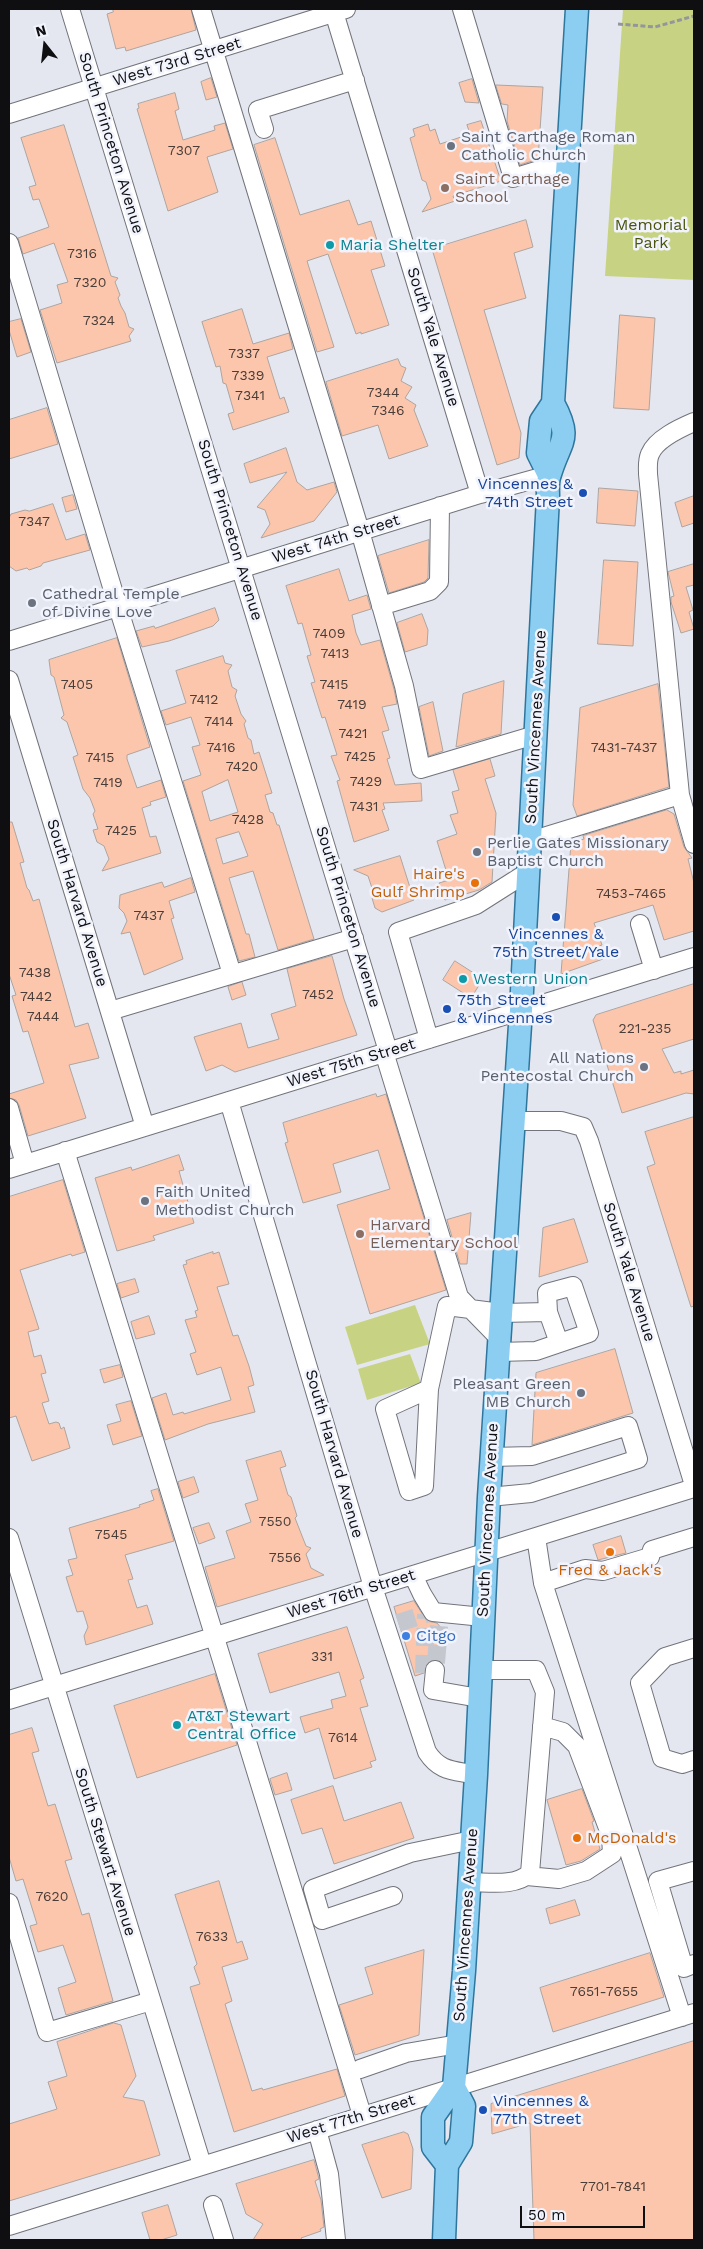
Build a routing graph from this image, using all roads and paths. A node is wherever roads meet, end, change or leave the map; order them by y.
1 (70, 9) edge
2 (201, 9) edge
3 (462, 9) edge
4 (577, 9) edge
5 (338, 10) edge
6 (694, 16) edge
7 (618, 24) dead end
8 (214, 50) junction
9 (355, 80) junction
10 (94, 88) junction
11 (9, 114) edge
12 (264, 129) dead end
13 (568, 161) junction
14 (9, 243) edge
15 (694, 422) edge
16 (549, 475) junction
17 (480, 494) junction
18 (440, 506) junction
19 (360, 531) junction
20 (241, 568) junction
21 (381, 606) junction
22 (118, 607) junction
23 (9, 641) edge
24 (9, 680) edge
25 (535, 735) junction
26 (680, 795) junction
27 (530, 841) junction
28 (694, 844) edge
29 (528, 872) junction
30 (640, 924) dead end
31 (354, 938) junction
32 (694, 958) edge
33 (654, 970) junction
34 (232, 974) junction
35 (110, 1010) junction
36 (521, 1010) junction
37 (429, 1038) junction
38 (386, 1052) junction
39 (229, 1101) junction
40 (9, 1108) edge
41 (513, 1121) junction
42 (145, 1127) junction
43 (65, 1152) junction
44 (17, 1166) edge
45 (471, 1309) junction
46 (548, 1312) junction
47 (501, 1313) junction
48 (558, 1343) junction
49 (499, 1345) junction
50 (429, 1389) junction
51 (491, 1457) junction
52 (694, 1486) edge
53 (489, 1497) junction
54 (536, 1537) junction
55 (694, 1537) edge
56 (9, 1538) edge
57 (486, 1552) junction
58 (413, 1574) junction
59 (543, 1583) junction
60 (373, 1587) junction
61 (483, 1617) junction
62 (214, 1636) junction
63 (694, 1648) edge
64 (480, 1670) junction
65 (430, 1671) tunnel mouth
66 (53, 1686) junction
67 (479, 1698) junction
68 (9, 1700) edge
69 (541, 1731) junction
70 (694, 1760) edge
71 (476, 1775) junction
72 (472, 1840) junction
73 (529, 1871) junction
74 (694, 1871) edge
75 (469, 1882) junction
76 (393, 1896) dead end
77 (9, 1903) edge
78 (694, 1964) edge
79 (151, 2001) junction
80 (688, 2015) edge
81 (458, 2044) junction
82 (360, 2069) dead end
83 (454, 2087) junction
84 (362, 2116) junction
85 (317, 2130) junction
86 (447, 2165) junction
87 (202, 2166) junction
88 (213, 2206) dead end
89 (9, 2226) edge
90 (224, 2240) edge
91 (336, 2240) edge
92 (444, 2240) edge

1 - 10 street, South Princeton Avenue
2 - 8 street
3 - 13 street
4 - 13 main road, South Vincennes Avenue
5 - 8 street, West 73rd Street
5 - 9 street, South Yale Avenue
6 - 7 path
8 - 10 street, West 73rd Street
8 - 19 street
9 - 12 street
9 - 17 street, South Yale Avenue
10 - 11 street, West 73rd Street
10 - 20 street, South Princeton Avenue
13 - 16 main road, South Vincennes Avenue
14 - 22 street
15 - 26 street
16 - 17 street, West 74th Street
16 - 25 main road, South Vincennes Avenue
17 - 18 street, West 74th Street
18 - 19 street, West 74th Street
18 - 21 street
19 - 20 street, West 74th Street
19 - 21 street
20 - 22 street, West 74th Street
20 - 31 street, South Princeton Avenue
21 - 25 street
22 - 23 street, West 74th Street
22 - 34 street
24 - 35 street, South Harvard Avenue
25 - 27 main road, South Vincennes Avenue
26 - 27 street
26 - 28 street
27 - 29 main road, South Vincennes Avenue
29 - 36 main road, South Vincennes Avenue
29 - 37 street
30 - 33 street
31 - 34 street
31 - 38 street, South Princeton Avenue
32 - 33 street, West 75th Street
33 - 36 street, West 75th Street
34 - 35 street
35 - 42 street, South Harvard Avenue
36 - 37 street, West 75th Street
36 - 41 main road, South Vincennes Avenue
37 - 38 street, West 75th Street
38 - 39 street, West 75th Street
38 - 45 street, South Princeton Avenue
39 - 42 street, West 75th Street
39 - 60 street, South Harvard Avenue
40 - 44 street
41 - 47 main road, South Vincennes Avenue
41 - 52 street, South Yale Avenue
42 - 43 street, West 75th Street
43 - 44 street, West 75th Street
43 - 62 street
45 - 47 street
45 - 49 street, South Princeton Avenue
45 - 50 street
46 - 47 street
46 - 48 street
46 - 48 street
47 - 49 main road, South Vincennes Avenue
48 - 49 street
49 - 51 main road, South Vincennes Avenue
50 - 50 street
51 - 53 main road, South Vincennes Avenue
51 - 53 street
52 - 54 street, West 76th Street
53 - 57 main road, South Vincennes Avenue
54 - 57 street, West 76th Street
54 - 59 street
55 - 59 street
56 - 66 street, South Stewart Avenue
57 - 58 street, West 76th Street
57 - 61 main road, South Vincennes Avenue
58 - 60 street, West 76th Street
58 - 61 street
59 - 80 street
60 - 62 street, West 76th Street
60 - 71 street, South Harvard Avenue
61 - 64 main road, South Vincennes Avenue
62 - 66 street, West 76th Street
62 - 84 street
63 - 70 street
64 - 67 main road, South Vincennes Avenue
64 - 69 street
65 - 67 street
66 - 68 street, West 76th Street
66 - 79 street, South Stewart Avenue
67 - 71 main road, South Vincennes Avenue
69 - 73 street
69 - 73 street
71 - 72 main road, South Vincennes Avenue
72 - 75 main road, South Vincennes Avenue
72 - 76 street
73 - 75 street
74 - 78 street
75 - 81 main road, South Vincennes Avenue
77 - 79 street
79 - 87 street, South Stewart Avenue
80 - 83 street, West 77th Street
81 - 82 street
81 - 83 main road, South Vincennes Avenue
83 - 84 street, West 77th Street
83 - 86 main road, South Vincennes Avenue
83 - 86 main road, South Vincennes Avenue
84 - 85 street, West 77th Street
85 - 87 street, West 77th Street
85 - 91 street
86 - 92 main road, South Vincennes Avenue
87 - 89 street, West 77th Street
88 - 90 street

